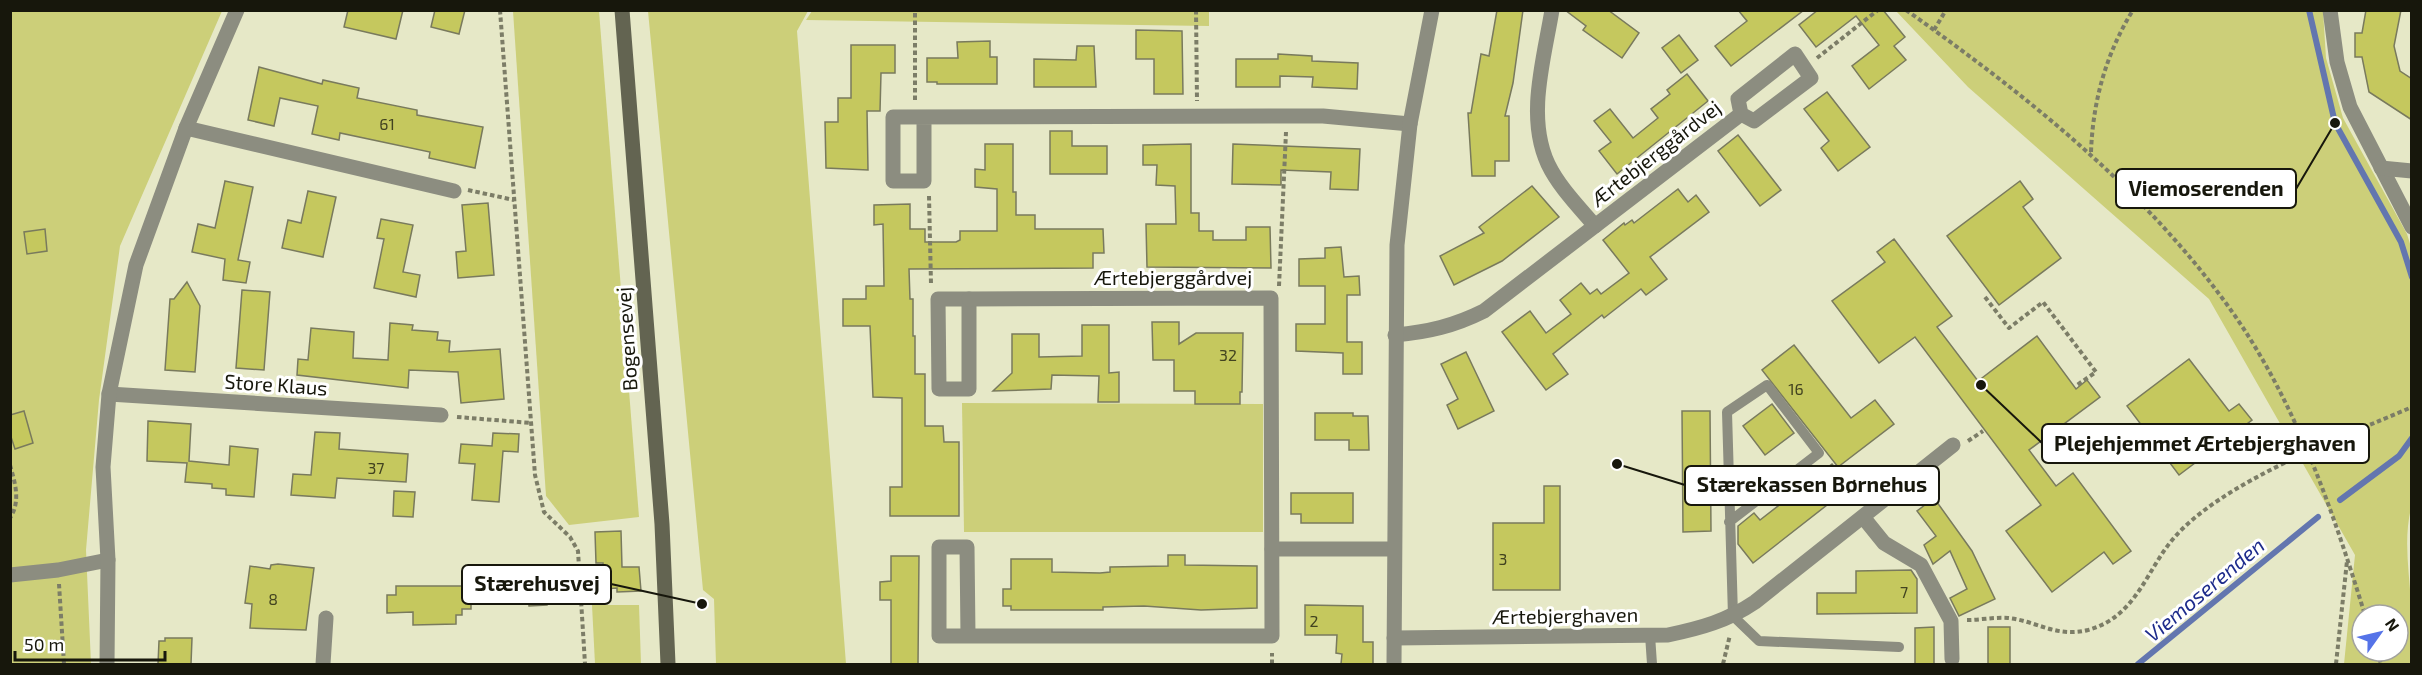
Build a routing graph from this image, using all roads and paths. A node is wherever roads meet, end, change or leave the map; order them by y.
1 (237, 10) edge
2 (500, 10) edge
3 (622, 10) edge
4 (915, 10) edge
5 (1196, 10) edge
6 (1432, 10) edge
7 (1552, 10) edge
8 (1878, 10) edge
9 (1906, 10) edge
10 (1946, 10) edge
11 (2133, 10) edge
12 (2330, 10) edge
13 (1934, 30) junction
14 (1804, 68) junction
15 (1741, 114) junction
16 (924, 117) junction
17 (1197, 117) junction
18 (1287, 117) junction
19 (1410, 124) junction
20 (186, 128) junction
21 (2091, 153) junction
22 (2381, 168) junction
23 (2412, 171) edge
24 (924, 181) junction
25 (454, 191) joint
26 (514, 200) junction
27 (2411, 222) edge
28 (1595, 226) junction
29 (1985, 297) dead end
30 (1271, 298) junction
31 (938, 299) junction
32 (969, 299) junction
33 (1395, 335) junction
34 (2077, 385) dead end
35 (109, 394) junction
36 (2412, 407) edge
37 (441, 415) joint
38 (531, 423) junction
39 (1953, 445) dead end
40 (2308, 452) junction
41 (10, 465) edge
42 (1863, 517) junction
43 (10, 518) edge
44 (1729, 522) junction
45 (1272, 549) junction
46 (1394, 549) junction
47 (2347, 557) junction
48 (108, 560) junction
49 (58, 570) junction
50 (10, 575) edge
51 (2361, 603) edge
52 (1733, 616) junction
53 (326, 618) dead end
54 (1951, 621) junction
55 (1650, 635) junction
56 (968, 636) junction
57 (1394, 638) junction
58 (1899, 647) dead end
59 (1952, 659) dead end
60 (64, 664) edge
61 (107, 664) edge
62 (323, 664) edge
63 (585, 664) edge
64 (669, 664) edge
65 (1394, 664) edge
66 (1652, 664) edge
67 (1723, 664) edge
68 (2336, 664) edge

1 - 20 street
2 - 26 path
3 - 64 main road, Bogensevej
4 - 16 path
5 - 17 path
6 - 19 street
7 - 28 street, Ærtebjerggårdvej
8 - 14 path
9 - 13 path
10 - 13 path
11 - 21 path
12 - 22 street
13 - 21 path
14 - 15 street, Ærtebjerggårdvej
14 - 15 street, Ærtebjerggårdvej
15 - 28 street, Ærtebjerggårdvej
16 - 17 street
16 - 24 street
16 - 24 street
17 - 18 street
18 - 19 street
18 - 30 path
19 - 33 street
20 - 25 street
20 - 35 street
21 - 40 path
22 - 23 street
22 - 27 street
24 - 31 path
25 - 26 path
26 - 38 path
28 - 33 street, Ærtebjerggårdvej
29 - 34 path
30 - 32 street, Ærtebjerggårdvej
30 - 45 street, Ærtebjerggårdvej
31 - 32 street, Ærtebjerggårdvej
31 - 32 street
33 - 46 street
35 - 37 street, Store Klaus
35 - 48 street
36 - 40 path
37 - 38 path
38 - 63 path
39 - 42 street, Ærtebjerghaven
40 - 47 path
40 - 54 path
41 - 43 path
42 - 52 street, Ærtebjerghaven
42 - 54 street
44 - 44 lane
44 - 52 lane
45 - 46 street
45 - 56 street, Ærtebjerggårdvej
46 - 57 street
47 - 51 path
47 - 68 path
48 - 49 street
48 - 61 street
49 - 50 street
49 - 60 path
52 - 55 street, Ærtebjerghaven
52 - 58 lane
52 - 67 path
53 - 62 street
54 - 59 street
55 - 57 street, Ærtebjerghaven
55 - 66 lane
56 - 56 street, Ærtebjerggårdvej
57 - 65 street

